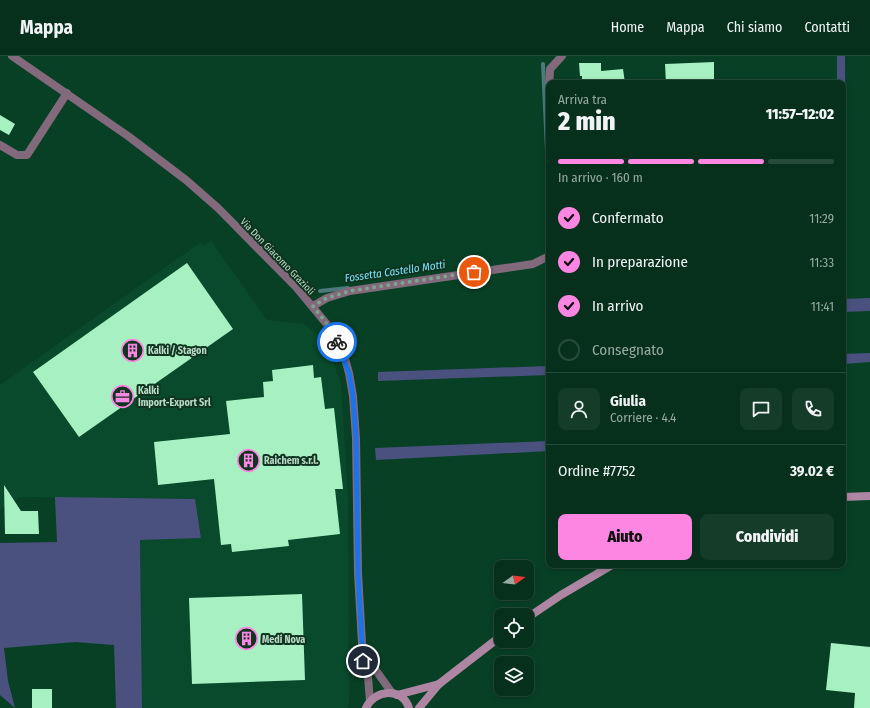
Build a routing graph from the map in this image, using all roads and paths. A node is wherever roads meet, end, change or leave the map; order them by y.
1 (12, 56) edge
2 (562, 56) edge
3 (550, 80) edge
4 (67, 93) junction
5 (0, 145) edge
6 (546, 258) edge
7 (313, 306) junction
8 (870, 496) edge
9 (846, 497) edge
10 (607, 568) edge
11 (534, 613) edge
12 (494, 641) edge
13 (363, 645) junction
14 (439, 684) junction
15 (395, 694) junction
16 (368, 705) edge
17 (409, 708) edge
18 (420, 708) edge

1 - 4 street, Via Don Giacomo Grazioli
2 - 3 street
4 - 5 street
4 - 7 street, Via Don Giacomo Grazioli
6 - 7 street
7 - 13 street, Via Don Giacomo Grazioli
8 - 9 street
10 - 11 street
12 - 14 street
13 - 15 street, Via Don Giacomo Grazioli
13 - 16 street, Via Don Giacomo Grazioli
14 - 15 street
14 - 18 street
15 - 16 street
15 - 17 street

